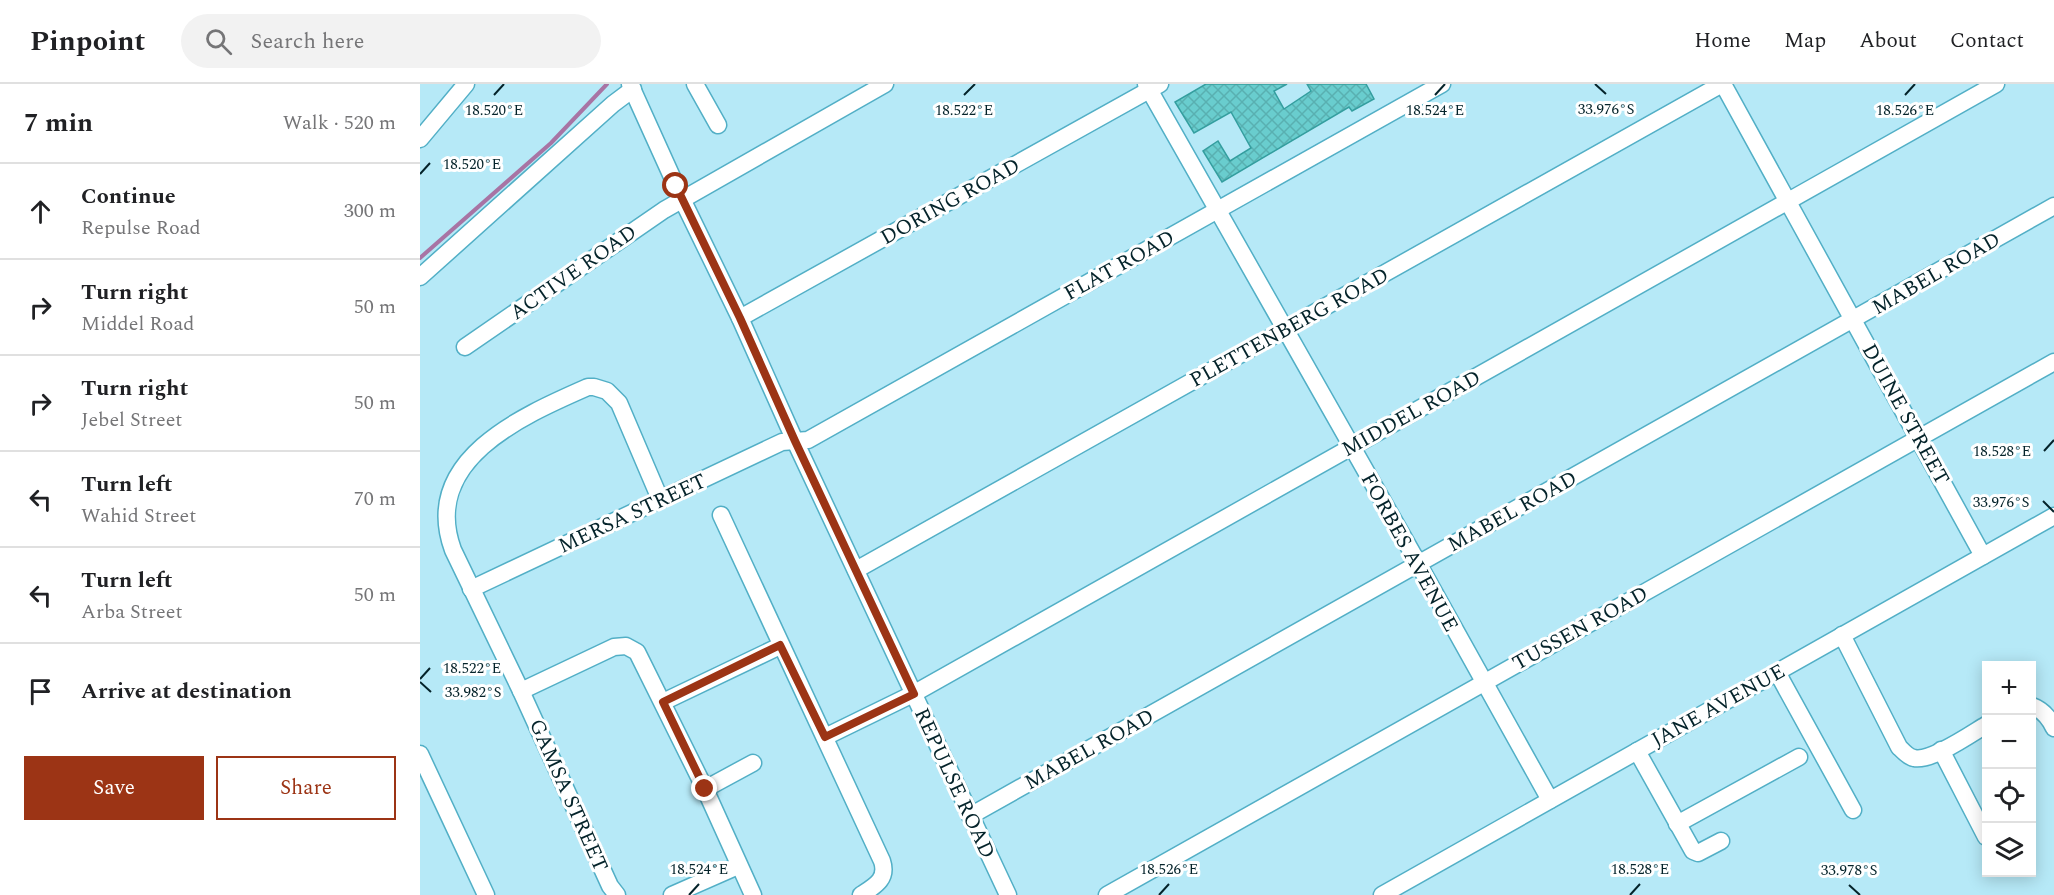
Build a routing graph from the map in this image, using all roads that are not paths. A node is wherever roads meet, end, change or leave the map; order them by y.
1 (466, 84) edge
2 (695, 84) edge
3 (885, 84) edge
4 (1442, 84) edge
5 (1722, 84) edge
6 (1996, 84) edge
7 (1152, 86) edge
8 (632, 87) edge
9 (718, 126) dead end
10 (420, 139) edge
11 (682, 199) junction
12 (1788, 202) junction
13 (2054, 206) edge
14 (1218, 210) junction
15 (420, 277) edge
16 (740, 318) junction
17 (1854, 320) junction
18 (1286, 329) junction
19 (465, 347) dead end
20 (2054, 362) edge
21 (1919, 437) junction
22 (795, 441) junction
23 (1352, 447) junction
24 (660, 499) junction
25 (721, 515) dead end
26 (2054, 516) edge
27 (1983, 556) junction
28 (1419, 564) junction
29 (856, 570) junction
30 (471, 589) junction
31 (1842, 635) junction
32 (780, 645) junction
33 (1777, 672) junction
34 (1483, 683) junction
35 (521, 690) junction
36 (914, 694) junction
37 (663, 702) junction
38 (2036, 708) edge
39 (1982, 727) edge
40 (2054, 728) edge
41 (825, 737) junction
42 (1941, 750) junction
43 (1637, 751) junction
44 (420, 754) edge
45 (1799, 757) dead end
46 (753, 763) dead end
47 (705, 789) junction
48 (1550, 800) junction
49 (1853, 810) dead end
50 (970, 816) junction
51 (1677, 824) junction
52 (1982, 829) edge
53 (1721, 841) dead end
54 (738, 866) junction
55 (486, 895) edge
56 (617, 895) edge
57 (672, 895) edge
58 (753, 895) edge
59 (863, 895) edge
60 (1008, 895) edge
61 (1107, 895) edge
62 (1382, 895) edge

1 - 10 street
2 - 9 street
3 - 11 street, ACTIVE ROAD
4 - 14 street, FLAT ROAD
5 - 12 street, DUINE STREET
5 - 18 street, PLETTENBERG ROAD
6 - 12 street, MIDDEL ROAD
7 - 14 street, FORBES AVENUE
7 - 16 street, DORING ROAD
8 - 11 street, REPULSE ROAD
8 - 15 street
11 - 16 street, REPULSE ROAD
11 - 19 street, ACTIVE ROAD
12 - 17 street, DUINE STREET
12 - 23 street, MIDDEL ROAD
13 - 17 street, MABEL ROAD
14 - 18 street, FORBES AVENUE
14 - 22 street, FLAT ROAD
16 - 22 street, REPULSE ROAD
17 - 21 street, DUINE STREET
17 - 28 street, MABEL ROAD
18 - 23 street, FORBES AVENUE
18 - 29 street, PLETTENBERG ROAD
20 - 21 street, TUSSEN ROAD
21 - 27 street, DUINE STREET
21 - 34 street, TUSSEN ROAD
22 - 24 street, MERSA STREET
22 - 29 street, REPULSE ROAD
23 - 28 street, FORBES AVENUE
23 - 36 street, MIDDEL ROAD
24 - 30 street, MERSA STREET
24 - 30 street, GAMSA STREET
25 - 32 street
26 - 27 street, JANE AVENUE
27 - 31 street, JANE AVENUE
28 - 34 street, FORBES AVENUE
28 - 50 street, MABEL ROAD
29 - 36 street, REPULSE ROAD
30 - 35 street, GAMSA STREET
31 - 33 street, JANE AVENUE
31 - 42 street
32 - 37 street
32 - 41 street
33 - 43 street, JANE AVENUE
33 - 49 street
34 - 48 street, FORBES AVENUE
34 - 61 street, TUSSEN ROAD
35 - 37 street
35 - 56 street, GAMSA STREET
36 - 41 street, MIDDEL ROAD
36 - 50 street, REPULSE ROAD
37 - 47 street
38 - 40 street
39 - 42 street
41 - 59 street
42 - 52 street
43 - 48 street, JANE AVENUE
43 - 51 street
44 - 55 street
45 - 51 street
46 - 47 street
47 - 54 street
48 - 62 street, JANE AVENUE
50 - 60 street, REPULSE ROAD
51 - 53 street
54 - 57 street
54 - 58 street

